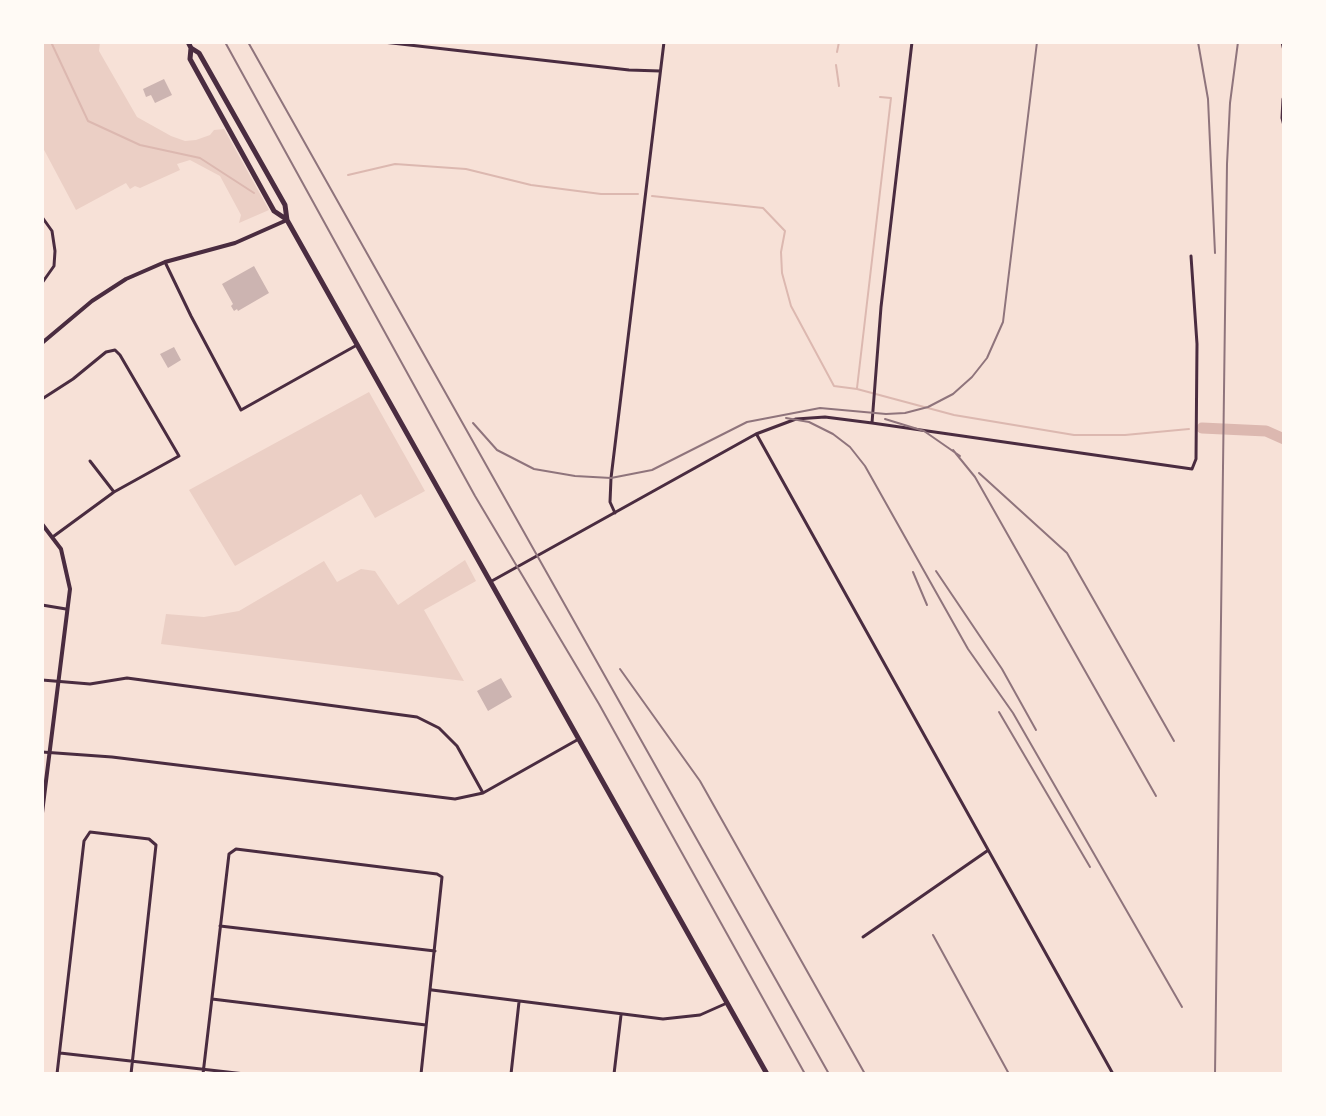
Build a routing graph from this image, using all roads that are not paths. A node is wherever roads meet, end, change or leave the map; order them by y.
1 (383, 42) edge
2 (664, 42) edge
3 (912, 42) edge
4 (1282, 42) edge
5 (190, 45) edge
6 (1283, 50) edge
7 (660, 71) junction
8 (1283, 99) edge
9 (1284, 126) edge
10 (42, 217) edge
11 (287, 220) junction
12 (1191, 256) dead end
13 (165, 262) junction
14 (42, 283) edge
15 (42, 343) edge
16 (357, 345) junction
17 (42, 399) edge
18 (872, 423) junction
19 (756, 434) junction
20 (90, 461) dead end
21 (114, 492) junction
22 (615, 513) junction
23 (42, 524) edge
24 (54, 536) junction
25 (490, 582) junction
26 (42, 605) edge
27 (67, 609) junction
28 (42, 680) edge
29 (59, 682) junction
30 (579, 739) junction
31 (42, 752) edge
32 (50, 753) junction
33 (483, 793) junction
34 (42, 813) edge
35 (987, 851) junction
36 (220, 926) junction
37 (863, 937) dead end
38 (435, 951) junction
39 (431, 989) junction
40 (212, 999) junction
41 (519, 1002) junction
42 (727, 1003) junction
43 (621, 1015) junction
44 (426, 1025) junction
45 (60, 1053) junction
46 (132, 1062) junction
47 (203, 1072) edge
48 (57, 1074) edge
49 (131, 1074) edge
50 (245, 1074) edge
51 (421, 1074) edge
52 (511, 1074) edge
53 (614, 1074) edge
54 (767, 1074) edge
55 (1113, 1074) edge

1 - 7 street
2 - 7 street
3 - 18 street
4 - 6 street
5 - 11 main road
5 - 11 main road
7 - 22 street
8 - 9 street
10 - 14 street
11 - 13 street
11 - 16 main road
12 - 18 street
13 - 15 street
13 - 16 street
16 - 25 main road
17 - 21 street
18 - 19 street
19 - 22 street
19 - 35 street
20 - 21 street
21 - 24 street
22 - 25 street
23 - 24 street
24 - 27 street
25 - 30 main road
26 - 27 street
27 - 29 street
28 - 29 street
29 - 32 street
29 - 33 street
30 - 33 street
30 - 42 main road
31 - 32 street
32 - 33 street
32 - 34 street
35 - 37 street
35 - 55 street
36 - 38 street
36 - 38 street
36 - 40 street
38 - 39 street
39 - 41 street
39 - 44 street
40 - 44 street
40 - 47 street
41 - 43 street
41 - 52 street
42 - 43 street
42 - 54 main road
43 - 53 street
44 - 51 street
45 - 46 street
45 - 46 street
45 - 48 street
46 - 47 street
46 - 49 street
47 - 50 street

